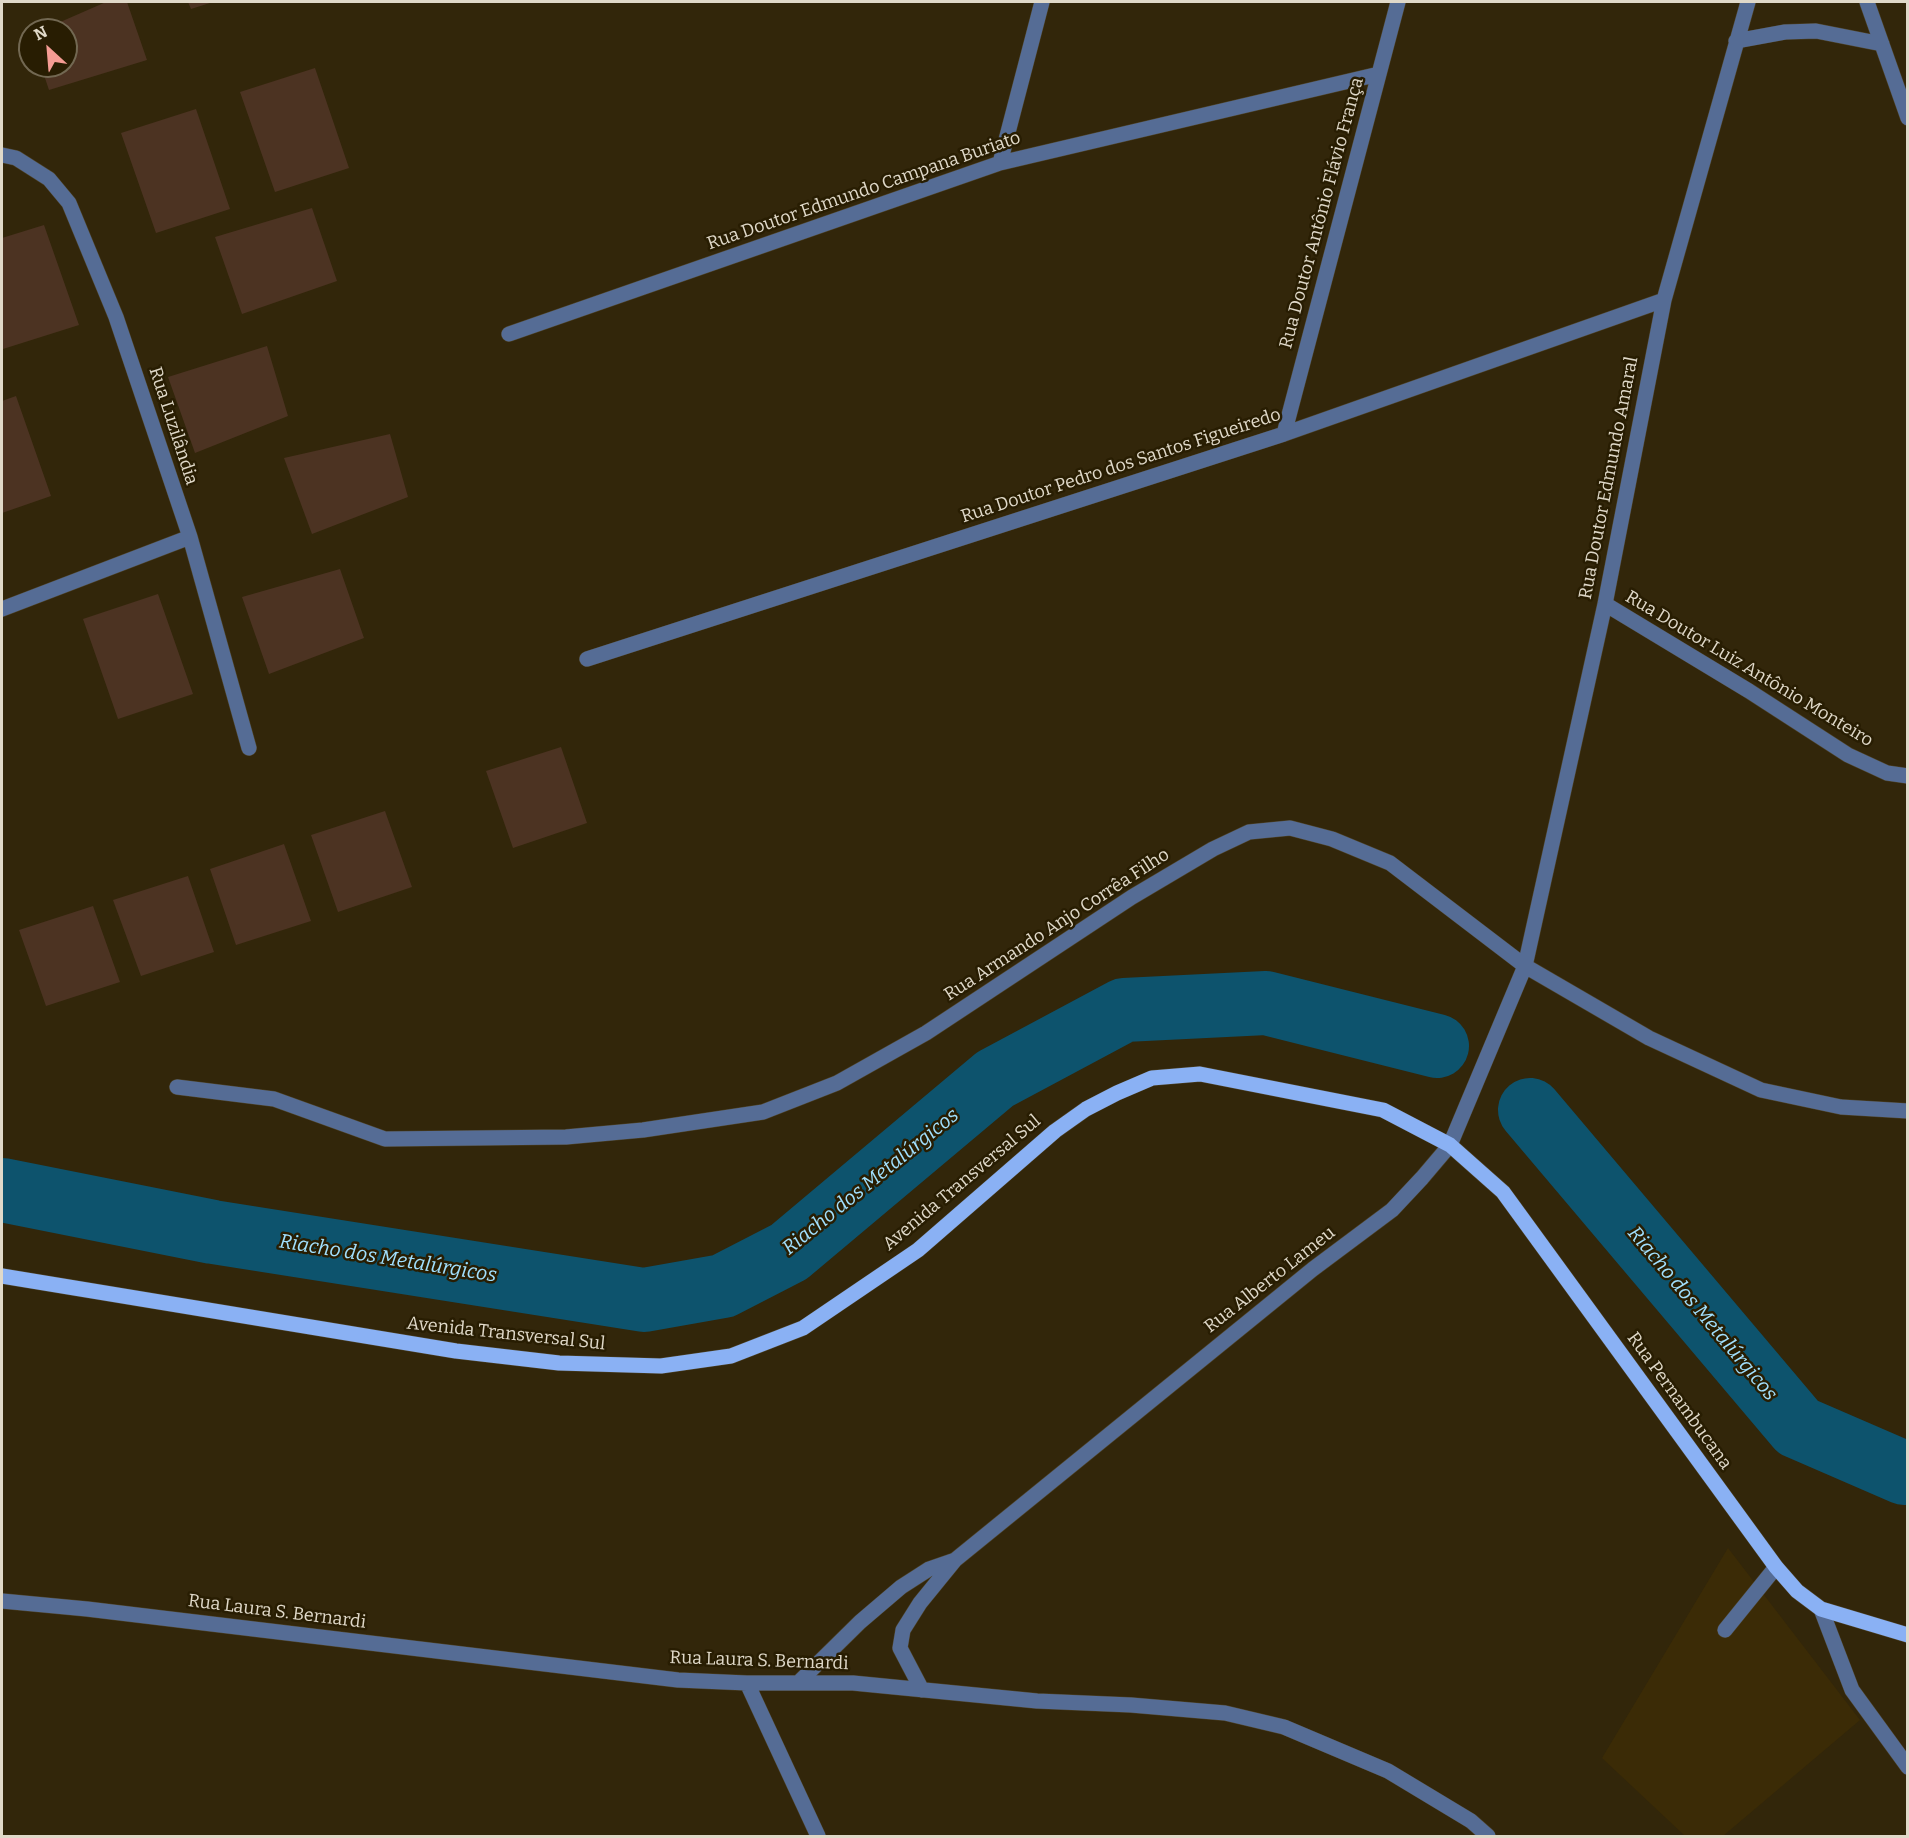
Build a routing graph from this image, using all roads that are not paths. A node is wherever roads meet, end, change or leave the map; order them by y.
1 (1042, 2) edge
2 (1398, 2) edge
3 (1748, 2) edge
4 (1867, 2) edge
5 (1736, 41) junction
6 (1882, 44) junction
7 (1378, 74) junction
8 (1908, 118) edge
9 (2, 155) edge
10 (1000, 163) junction
11 (1664, 300) junction
12 (509, 334) dead end
13 (1284, 434) junction
14 (189, 537) junction
15 (1605, 603) junction
16 (2, 609) edge
17 (587, 659) dead end
18 (249, 748) dead end
19 (1908, 776) edge
20 (1526, 966) junction
21 (177, 1087) dead end
22 (1908, 1111) edge
23 (1450, 1145) junction
24 (2, 1276) edge
25 (955, 1560) junction
26 (1776, 1567) junction
27 (2, 1601) edge
28 (1821, 1609) junction
29 (1725, 1630) dead end
30 (1908, 1635) edge
31 (747, 1683) junction
32 (798, 1683) junction
33 (922, 1690) junction
34 (1908, 1767) edge
35 (818, 1836) edge
36 (1488, 1836) edge

1 - 10 street
2 - 7 street, Rua Doutor Antônio Flávio França
3 - 5 street, Rua Doutor Edmundo Amaral
4 - 6 street
5 - 6 street
5 - 11 street, Rua Doutor Edmundo Amaral
6 - 8 street
7 - 10 street, Rua Doutor Edmundo Campana Buriato
7 - 13 street, Rua Doutor Antônio Flávio França
9 - 14 street, Rua Luzilândia
10 - 12 street, Rua Doutor Edmundo Campana Buriato
11 - 13 street, Rua Doutor Pedro dos Santos Figueiredo
11 - 15 street, Rua Doutor Edmundo Amaral
13 - 17 street, Rua Doutor Pedro dos Santos Figueiredo
14 - 16 street
14 - 18 street, Rua Luzilândia
15 - 19 street, Rua Doutor Luiz Antônio Monteiro
15 - 20 street, Rua Doutor Edmundo Amaral
20 - 21 street, Rua Armando Anjo Corrêa Filho
20 - 22 street, Rua Armando Anjo Corrêa Filho
20 - 23 street, Rua Alberto Lameu
23 - 24 main road, Avenida Transversal Sul
23 - 25 street, Rua Alberto Lameu
23 - 26 main road, Rua Pernambucana
25 - 32 street, Rua Alberto Lameu
25 - 33 street, Rua Alberto Lameu
26 - 28 main road, Rua Pernambucana
26 - 29 street
27 - 31 street, Rua Laura S. Bernardi
28 - 30 main road, Rua Pernambucana
28 - 34 street
31 - 32 street, Rua Laura S. Bernardi
31 - 35 street
32 - 33 street, Rua Laura S. Bernardi
33 - 36 street, Rua Laura S. Bernardi

